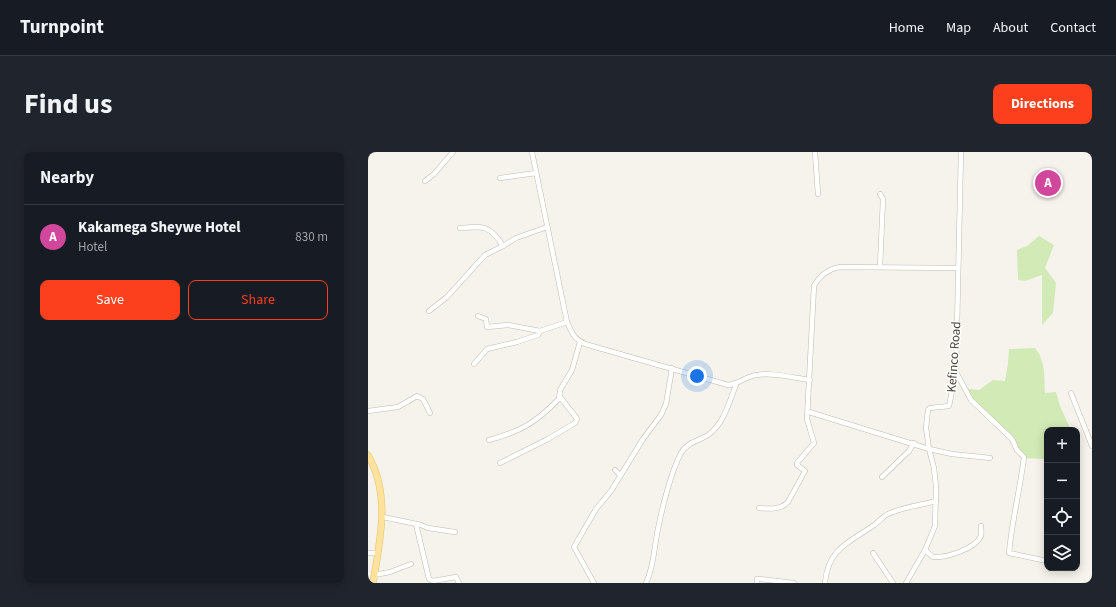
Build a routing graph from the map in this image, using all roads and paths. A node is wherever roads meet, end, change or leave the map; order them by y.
1 (453, 152) edge
2 (532, 152) edge
3 (815, 152) edge
4 (961, 152) edge
5 (536, 173) junction
6 (500, 178) dead end
7 (425, 181) dead end
8 (818, 194) dead end
9 (880, 194) dead end
10 (547, 227) junction
11 (460, 228) dead end
12 (503, 246) junction
13 (880, 267) junction
14 (957, 268) junction
15 (429, 311) dead end
16 (478, 316) dead end
17 (567, 322) junction
18 (540, 331) junction
19 (580, 342) junction
20 (474, 364) dead end
21 (672, 368) junction
22 (956, 372) junction
23 (810, 380) junction
24 (736, 384) junction
25 (1071, 393) dead end
26 (560, 397) junction
27 (368, 411) edge
28 (809, 412) junction
29 (430, 413) dead end
30 (489, 440) dead end
31 (914, 443) junction
32 (1092, 446) edge
33 (929, 449) junction
34 (368, 455) edge
35 (990, 458) dead end
36 (500, 463) dead end
37 (615, 470) dead end
38 (620, 475) junction
39 (882, 477) dead end
40 (936, 501) junction
41 (759, 508) dead end
42 (383, 517) junction
43 (416, 524) junction
44 (981, 526) dead end
45 (455, 532) dead end
46 (925, 550) junction
47 (368, 553) edge
48 (378, 553) junction
49 (873, 553) dead end
50 (1044, 560) edge
51 (411, 564) dead end
52 (374, 575) junction
53 (373, 583) edge
54 (459, 583) edge
55 (594, 583) edge
56 (646, 583) edge
57 (757, 583) edge
58 (794, 583) edge
59 (825, 583) edge
60 (893, 583) edge
61 (906, 583) edge

1 - 7 street
2 - 5 street
3 - 8 street
4 - 14 street, Kefinco Road
5 - 6 street
5 - 10 street
9 - 13 street
10 - 12 street
10 - 17 street
11 - 12 street
12 - 15 street
13 - 14 street
13 - 23 street
14 - 22 street, Kefinco Road
16 - 18 street
17 - 18 street
17 - 19 street
18 - 20 street
19 - 21 street
19 - 26 street
21 - 24 street
21 - 38 street
22 - 33 street, Kefinco Road
22 - 50 street
23 - 24 street
23 - 28 street
24 - 56 street
25 - 32 street
26 - 30 street
26 - 36 street
27 - 29 street
28 - 31 street
28 - 41 street
31 - 33 street
31 - 39 street
33 - 35 street
33 - 40 street, Kefinco Road
34 - 42 main road
37 - 38 street
38 - 55 street
40 - 46 street, Kefinco Road
40 - 59 street
42 - 43 street
42 - 48 main road
43 - 45 street
43 - 54 street
44 - 46 street
46 - 61 street, Kefinco Road
47 - 48 street
48 - 52 main road
49 - 60 street
51 - 52 street
52 - 53 main road
57 - 58 street

